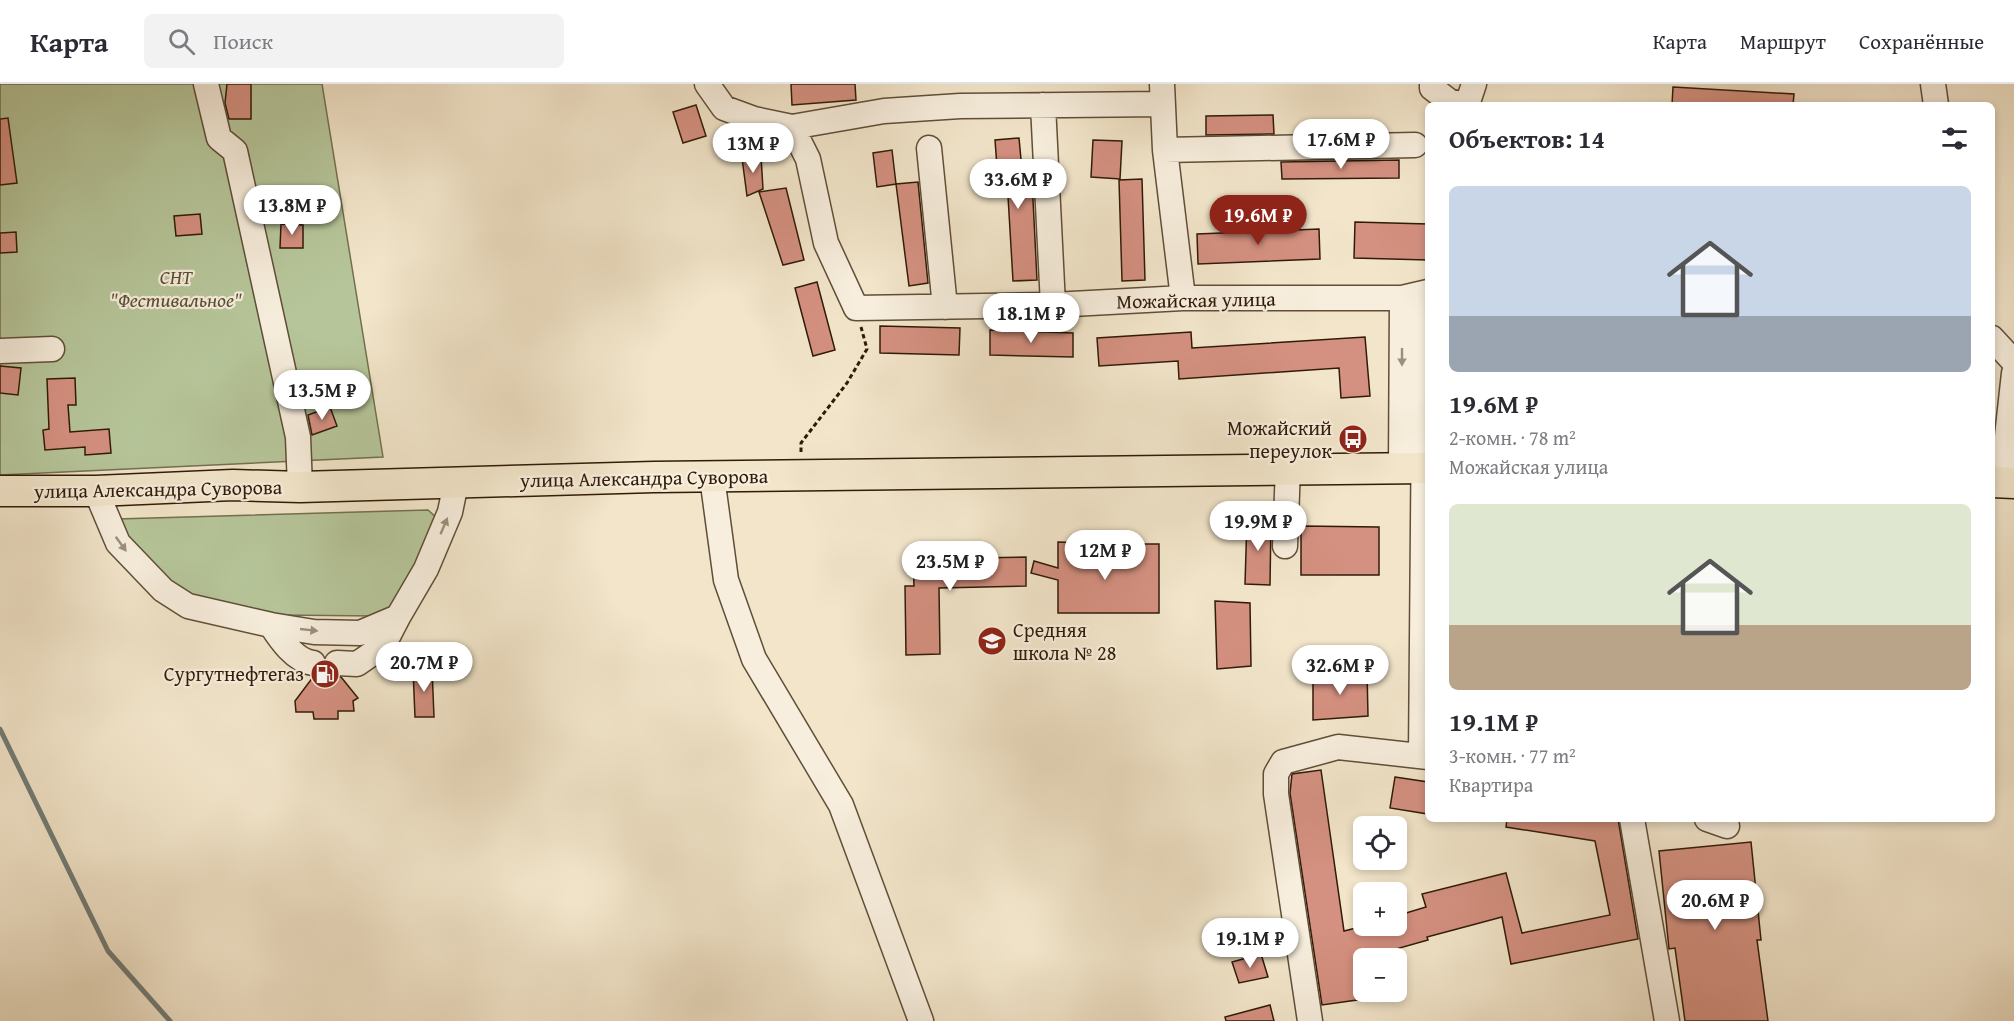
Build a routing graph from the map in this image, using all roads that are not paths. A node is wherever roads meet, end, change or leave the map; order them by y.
1 (206, 84) edge
2 (707, 84) edge
3 (1432, 84) edge
4 (1474, 84) edge
5 (1933, 84) edge
6 (1162, 94) edge
7 (1453, 102) edge
8 (1466, 102) edge
9 (1936, 102) edge
10 (1044, 105) junction
11 (792, 127) junction
12 (1415, 145) dead end
13 (929, 148) dead end
14 (1165, 150) junction
15 (1418, 295) edge
16 (1182, 298) junction
17 (1053, 305) junction
18 (945, 307) junction
19 (1995, 341) edge
20 (52, 349) dead end
21 (0, 351) edge
22 (1425, 358) edge
23 (2014, 362) edge
24 (2014, 373) edge
25 (1425, 378) edge
26 (1288, 467) junction
27 (1417, 468) edge
28 (712, 477) junction
29 (2003, 482) edge
30 (456, 483) junction
31 (300, 487) junction
32 (0, 491) edge
33 (96, 491) junction
34 (1285, 546) dead end
35 (398, 617) junction
36 (271, 625) junction
37 (313, 663) dead end
38 (338, 663) dead end
39 (1424, 757) edge
40 (1633, 822) edge
41 (921, 1021) edge
42 (1310, 1021) edge
43 (1667, 1021) edge

1 - 31 street
2 - 11 street
3 - 7 street
4 - 8 street
5 - 9 street
6 - 10 street
6 - 14 street
10 - 11 street
10 - 17 street
11 - 18 street, Можайская улица
12 - 14 street
13 - 18 street
14 - 16 street
15 - 16 street, Можайская улица
15 - 22 street
15 -> 27 street
16 - 17 street, Можайская улица
17 - 18 street, Можайская улица
19 - 23 street
20 - 21 street
24 - 29 street
25 - 27 street
26 - 27 main road, улица Александра Суворова
26 - 28 main road, улица Александра Суворова
26 - 34 street
27 - 39 street
28 - 30 main road, улица Александра Суворова
28 - 41 street
30 - 31 main road, улица Александра Суворова
35 -> 30 street
31 - 33 main road, улица Александра Суворова
32 - 33 main road, улица Александра Суворова
33 -> 36 street
36 -> 35 street
35 - 38 street
36 - 37 street
39 - 42 street
40 - 43 street

